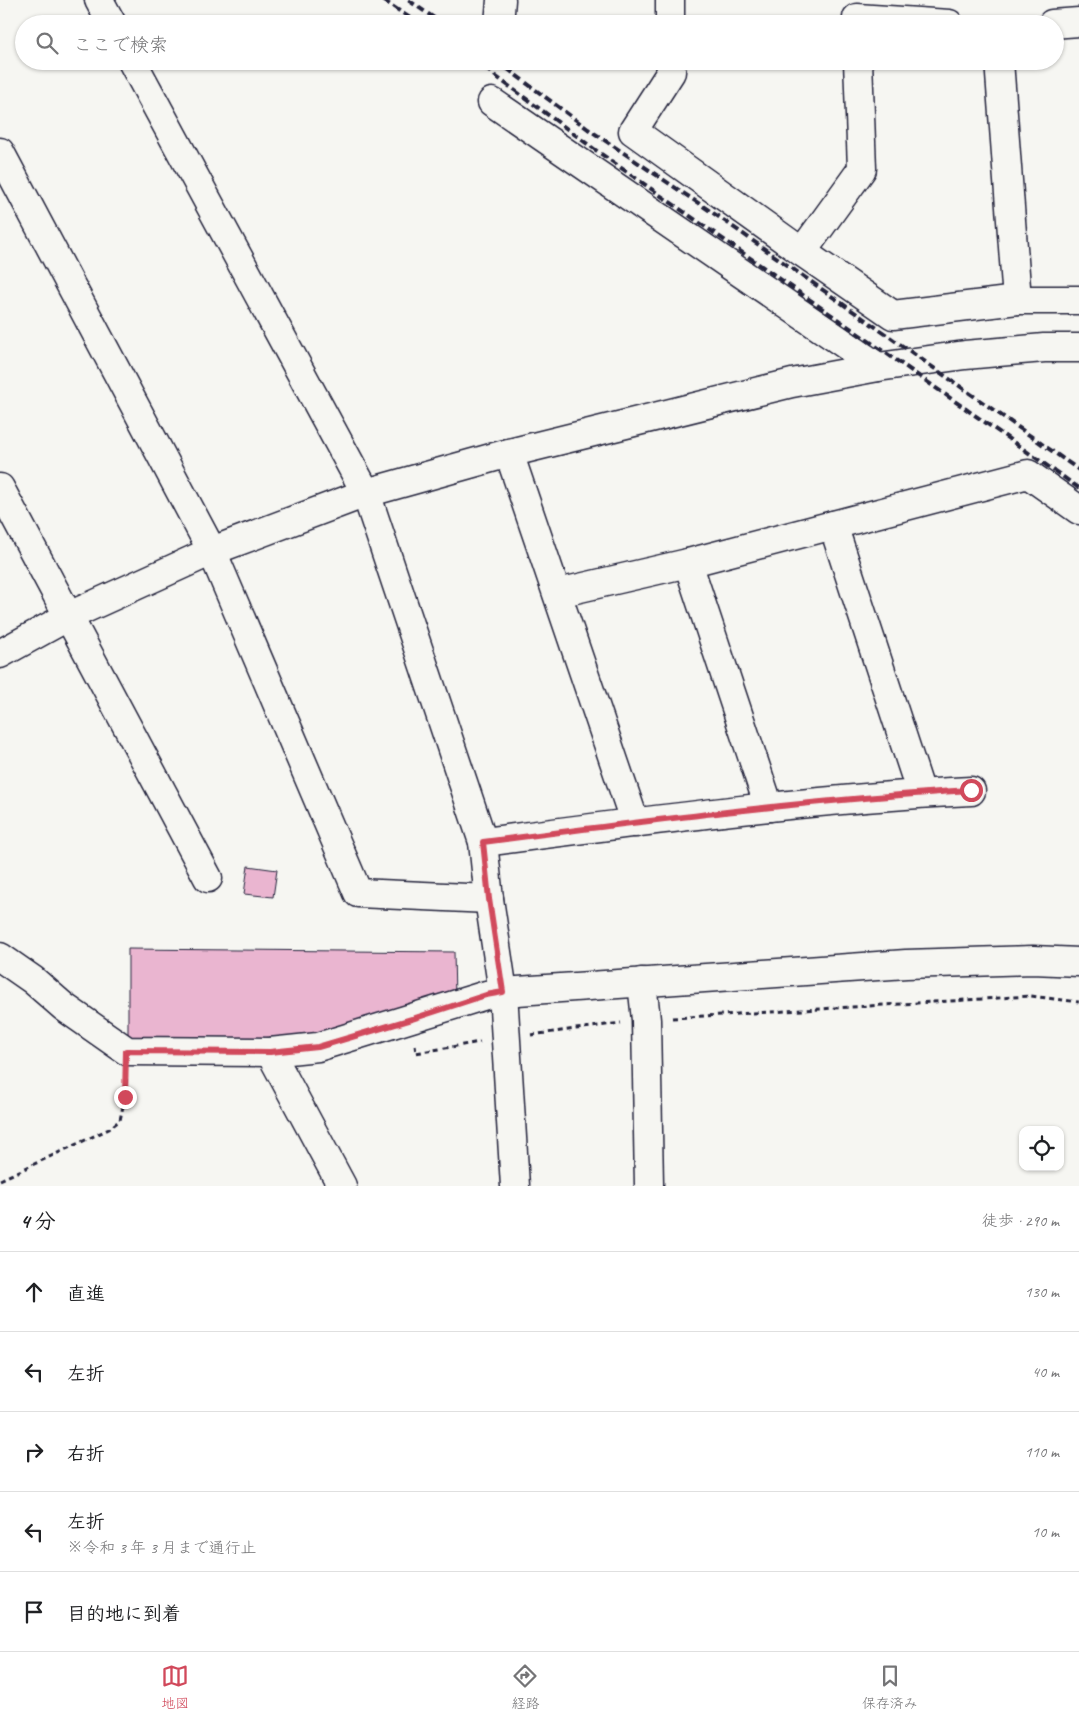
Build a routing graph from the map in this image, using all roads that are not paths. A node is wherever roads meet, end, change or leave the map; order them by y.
1 (99, 0) edge
2 (502, 0) edge
3 (670, 0) edge
4 (107, 15) edge
5 (500, 15) edge
6 (670, 15) edge
7 (1079, 22) edge
8 (1064, 23) edge
9 (137, 70) edge
10 (671, 70) edge
11 (858, 70) edge
12 (1000, 70) edge
13 (492, 102) dead end
14 (0, 152) edge
15 (802, 252) junction
16 (1017, 300) junction
17 (1079, 300) edge
18 (1079, 348) edge
19 (878, 367) junction
20 (509, 454) junction
21 (0, 488) edge
22 (366, 492) junction
23 (1079, 510) edge
24 (833, 525) junction
25 (212, 551) junction
26 (688, 563) junction
27 (558, 593) junction
28 (69, 616) junction
29 (0, 654) edge
30 (971, 790) dead end
31 (921, 793) junction
32 (768, 807) junction
33 (635, 823) junction
34 (483, 842) junction
35 (208, 878) dead end
36 (489, 899) junction
37 (0, 957) edge
38 (1079, 962) edge
39 (642, 982) junction
40 (503, 992) junction
41 (270, 1052) junction
42 (342, 1186) edge
43 (515, 1186) edge
44 (649, 1186) edge

1 - 4 street
2 - 5 street
3 - 6 street
7 - 8 street
9 - 22 street
10 - 15 street
11 - 15 street
12 - 16 street
13 - 19 street
14 - 25 street
15 - 16 street
16 - 17 street
18 - 19 street
19 - 20 street
20 - 22 street
20 - 27 street
21 - 28 street
22 - 25 street
22 - 34 street
23 - 24 street
24 - 26 street
24 - 31 street
25 - 28 street
25 - 36 street
26 - 27 street
26 - 32 street
27 - 33 street
28 - 29 street
28 - 35 street
30 - 31 street
31 - 32 street
32 - 33 street
33 - 34 street
34 - 36 street
36 - 40 street
37 - 41 street
38 - 39 street
39 - 40 street
39 - 44 street
40 - 41 street
40 - 43 street
41 - 42 street

